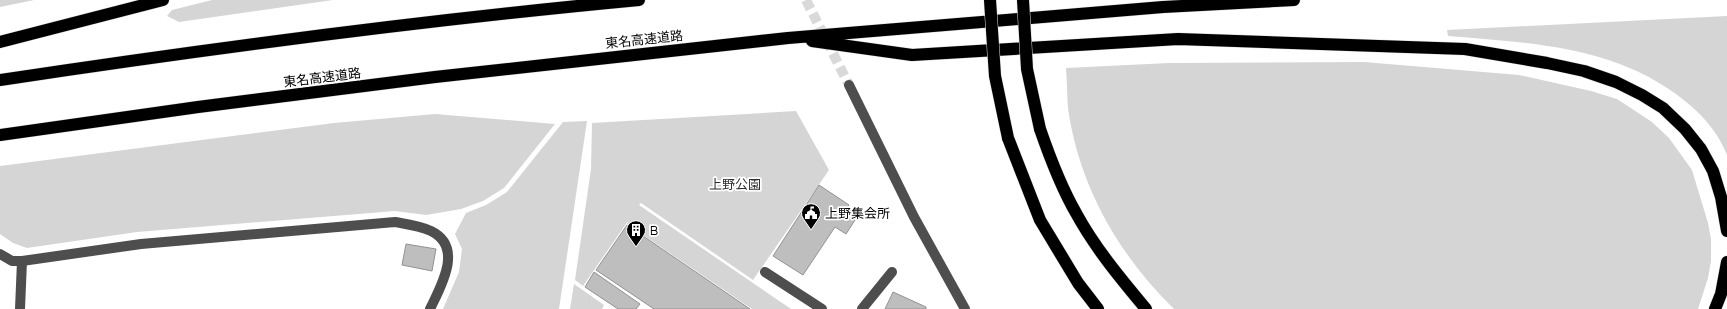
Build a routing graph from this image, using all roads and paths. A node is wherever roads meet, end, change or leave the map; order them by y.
1 (163, 0) edge
2 (639, 0) edge
3 (990, 0) edge
4 (1023, 0) edge
5 (1294, 0) edge
6 (788, 38) junction
7 (0, 42) edge
8 (0, 80) edge
9 (849, 85) tunnel mouth
10 (0, 135) edge
11 (1727, 231) edge
12 (0, 254) edge
13 (22, 261) junction
14 (1727, 262) edge
15 (765, 272) dead end
16 (892, 272) dead end
17 (20, 309) edge
18 (430, 309) edge
19 (822, 309) edge
20 (862, 309) edge
21 (965, 309) edge
22 (1098, 309) edge
23 (1146, 309) edge
24 (1716, 309) edge

1 - 7 highway
2 - 8 highway
3 - 22 highway, bridge
4 - 23 highway, bridge
5 - 6 highway, 東名高速道路
6 - 10 highway, 東名高速道路
6 - 11 highway
9 - 21 street
12 - 13 street
13 - 17 street
13 - 18 street
14 - 24 highway
15 - 19 street
16 - 20 street

